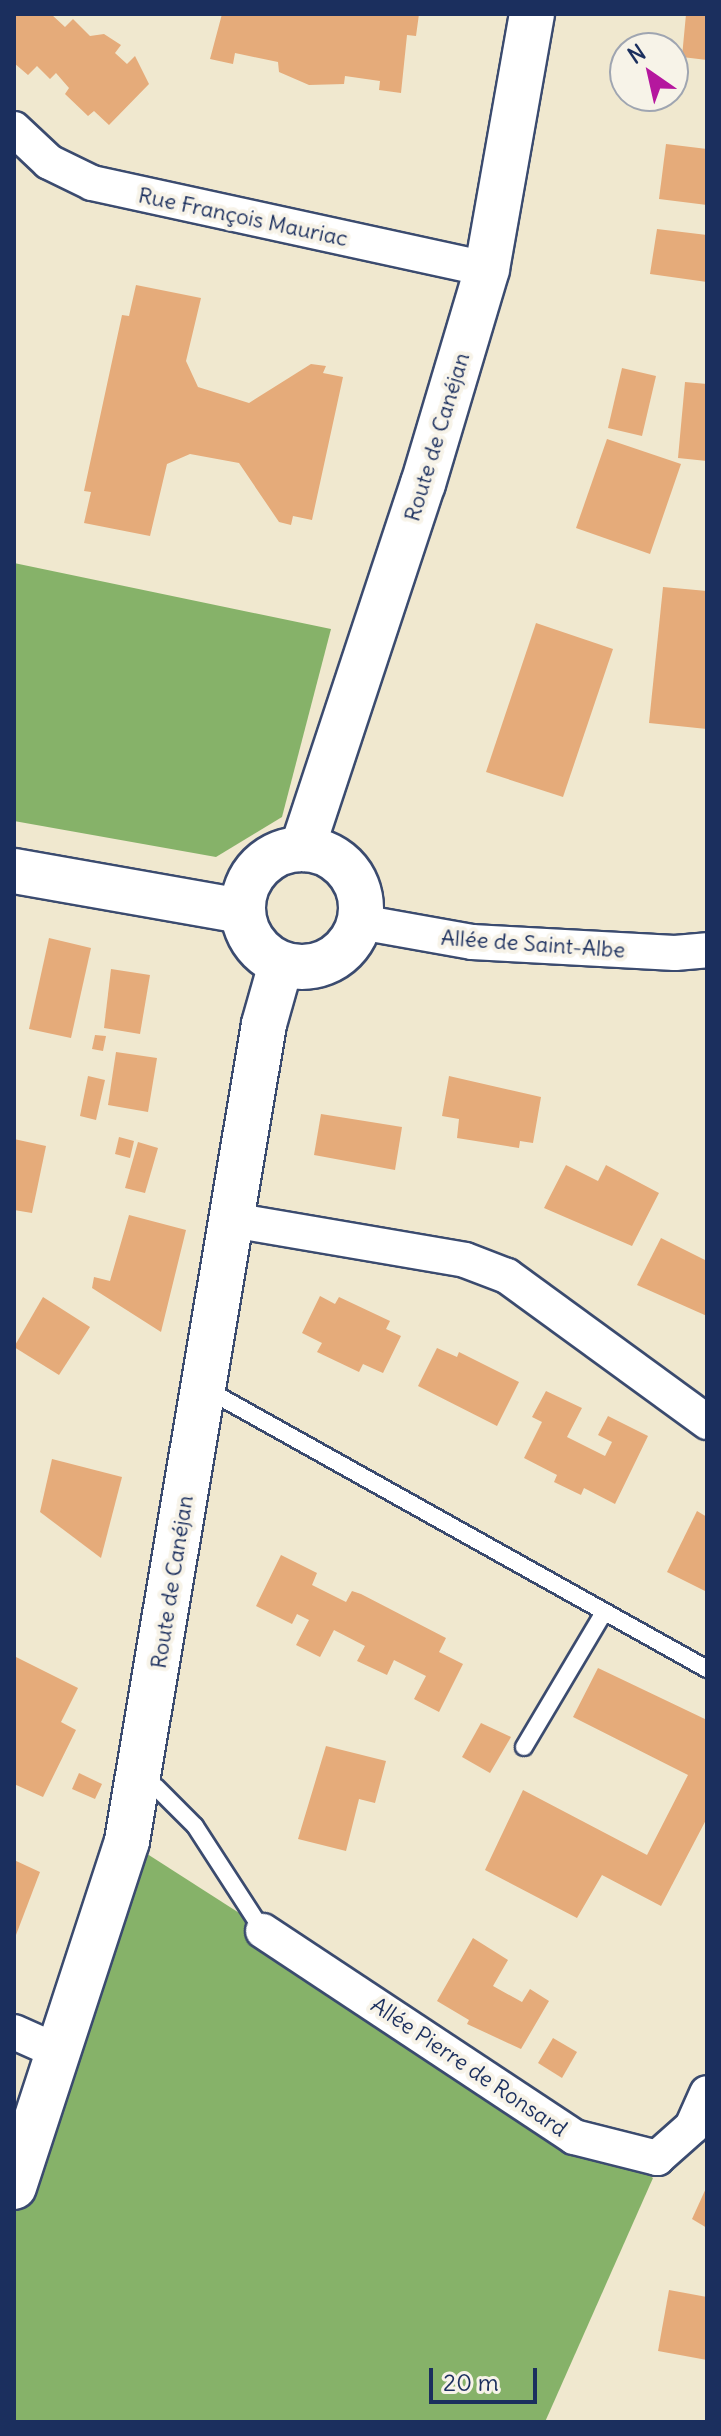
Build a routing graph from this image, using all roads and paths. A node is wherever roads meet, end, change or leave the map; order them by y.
1 (532, 14) edge
2 (14, 129) edge
3 (487, 269) junction
4 (302, 849) junction
5 (14, 871) edge
6 (242, 911) junction
7 (360, 922) junction
8 (707, 950) edge
9 (281, 964) junction
10 (232, 1220) junction
11 (204, 1388) junction
12 (707, 1422) edge
13 (604, 1612) junction
14 (707, 1669) edge
15 (524, 1747) dead end
16 (156, 1787) dead end
17 (263, 1931) joint
18 (14, 2032) edge
19 (61, 2053) junction
20 (707, 2093) edge
21 (14, 2187) edge

1 - 3 street, Route de Canéjan
2 - 3 street, Rue François Mauriac
3 - 4 street, Route de Canéjan
4 - 6 street
4 - 7 street
5 - 6 street
6 - 9 street
7 - 8 street, Allée de Saint-Albe
7 - 9 street
9 - 10 street, Route de Canéjan
10 - 11 street, Route de Canéjan
10 - 12 street
11 - 13 lane
11 - 19 street, Route de Canéjan
13 - 14 lane
13 - 15 lane
16 - 17 lane
17 - 20 street, Allée Pierre de Ronsard
18 - 19 street
19 - 21 street, Route de Canéjan

